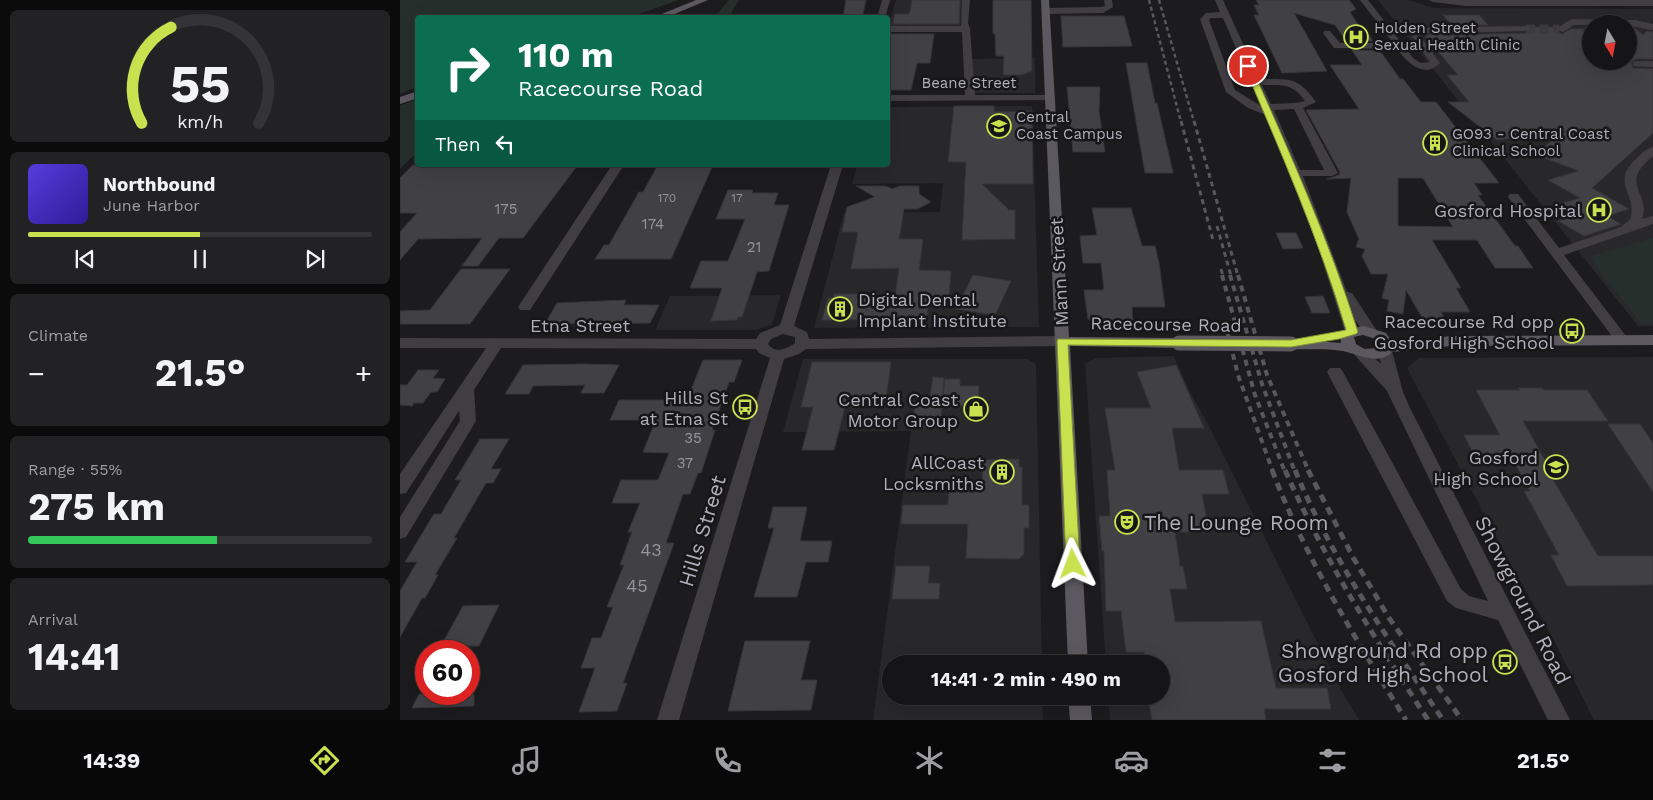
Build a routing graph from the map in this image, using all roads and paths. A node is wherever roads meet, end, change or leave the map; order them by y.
1 (704, 0) edge
2 (886, 0) edge
3 (966, 0) edge
4 (1045, 0) edge
5 (1093, 0) edge
6 (1108, 0) edge
7 (1219, 0) edge
8 (1364, 0) edge
9 (1433, 0) edge
10 (1653, 3) edge
11 (1046, 11) junction
12 (1084, 11) junction
13 (664, 15) edge
14 (882, 15) edge
15 (1226, 15) junction
16 (1653, 27) edge
17 (890, 29) edge
18 (966, 29) junction
19 (1526, 29) tunnel mouth
20 (1559, 29) tunnel mouth
21 (1431, 30) dead end
22 (1448, 30) tunnel mouth
23 (1326, 32) dead end
24 (1400, 46) junction
25 (1638, 64) edge
26 (1653, 64) edge
27 (1255, 82) junction
28 (415, 95) edge
29 (890, 98) edge
30 (970, 98) junction
31 (1051, 98) junction
32 (400, 101) edge
33 (1297, 106) junction
34 (1267, 110) junction
35 (1653, 150) edge
36 (617, 167) edge
37 (836, 167) edge
38 (1294, 173) junction
39 (1514, 197) dead end
40 (1636, 200) junction
41 (1653, 215) edge
42 (1653, 220) edge
43 (1624, 228) junction
44 (1653, 228) edge
45 (1560, 256) junction
46 (1337, 282) junction
47 (525, 307) dead end
48 (786, 329) junction
49 (1373, 332) junction
50 (1622, 340) junction
51 (1653, 340) edge
52 (1062, 341) junction
53 (1353, 341) junction
54 (1451, 341) junction
55 (400, 343) edge
56 (436, 343) junction
57 (496, 344) junction
58 (761, 344) junction
59 (802, 344) junction
60 (1386, 349) junction
61 (400, 352) edge
62 (778, 355) junction
63 (1335, 372) dead end
64 (466, 390) junction
65 (1395, 392) junction
66 (400, 488) edge
67 (400, 532) edge
68 (1505, 614) junction
69 (1078, 655) edge
70 (1080, 705) edge
71 (668, 720) edge
72 (1081, 720) edge
73 (1560, 720) edge

1 - 13 main road
2 - 14 street
3 - 18 street
4 - 11 main road, Mann Street
5 - 12 street
6 - 12 street
7 - 15 street, Showground Road
8 - 24 street
9 - 10 street
11 - 12 street
11 - 31 main road, Mann Street
15 - 27 street, Showground Road
15 - 34 street
16 - 20 street
17 - 18 street
18 - 30 street
19 - 22 street
21 - 24 street
23 - 24 street
25 - 26 street
27 - 33 street
27 - 34 street, Showground Road
28 - 32 main road
29 - 30 street, Beane Street
30 - 31 street, Beane Street
31 - 52 main road, Mann Street
33 - 34 street
33 - 38 street
34 - 38 street, Showground Road
35 - 40 street
36 - 47 street
37 - 48 street
38 - 46 street, Showground Road
39 - 45 street
40 - 41 street
40 - 43 street
42 - 43 street
43 - 45 street
44 - 45 street
45 - 50 street
46 - 49 street, Showground Road
46 - 53 street, Showground Road
48 - 58 street
48 - 59 street
49 - 53 main road
49 - 54 main road
49 - 60 main road
50 - 51 main road
50 - 54 main road
52 - 53 main road, Racecourse Road, bridge
52 - 59 street, Racecourse Road
52 - 69 main road, Mann Street
53 - 60 main road
53 - 65 street, Showground Road
54 - 60 main road
55 - 56 street, Etna Street
56 - 57 street, Etna Street
56 - 61 street
57 - 58 street, Etna Street
57 - 64 street
58 - 62 street
59 - 62 street
60 - 65 street, Showground Road
62 - 71 street, Hills Street
63 - 68 street
64 - 66 street
64 - 67 street
65 - 68 street, Showground Road
68 - 73 street, Showground Road
70 - 72 main road

